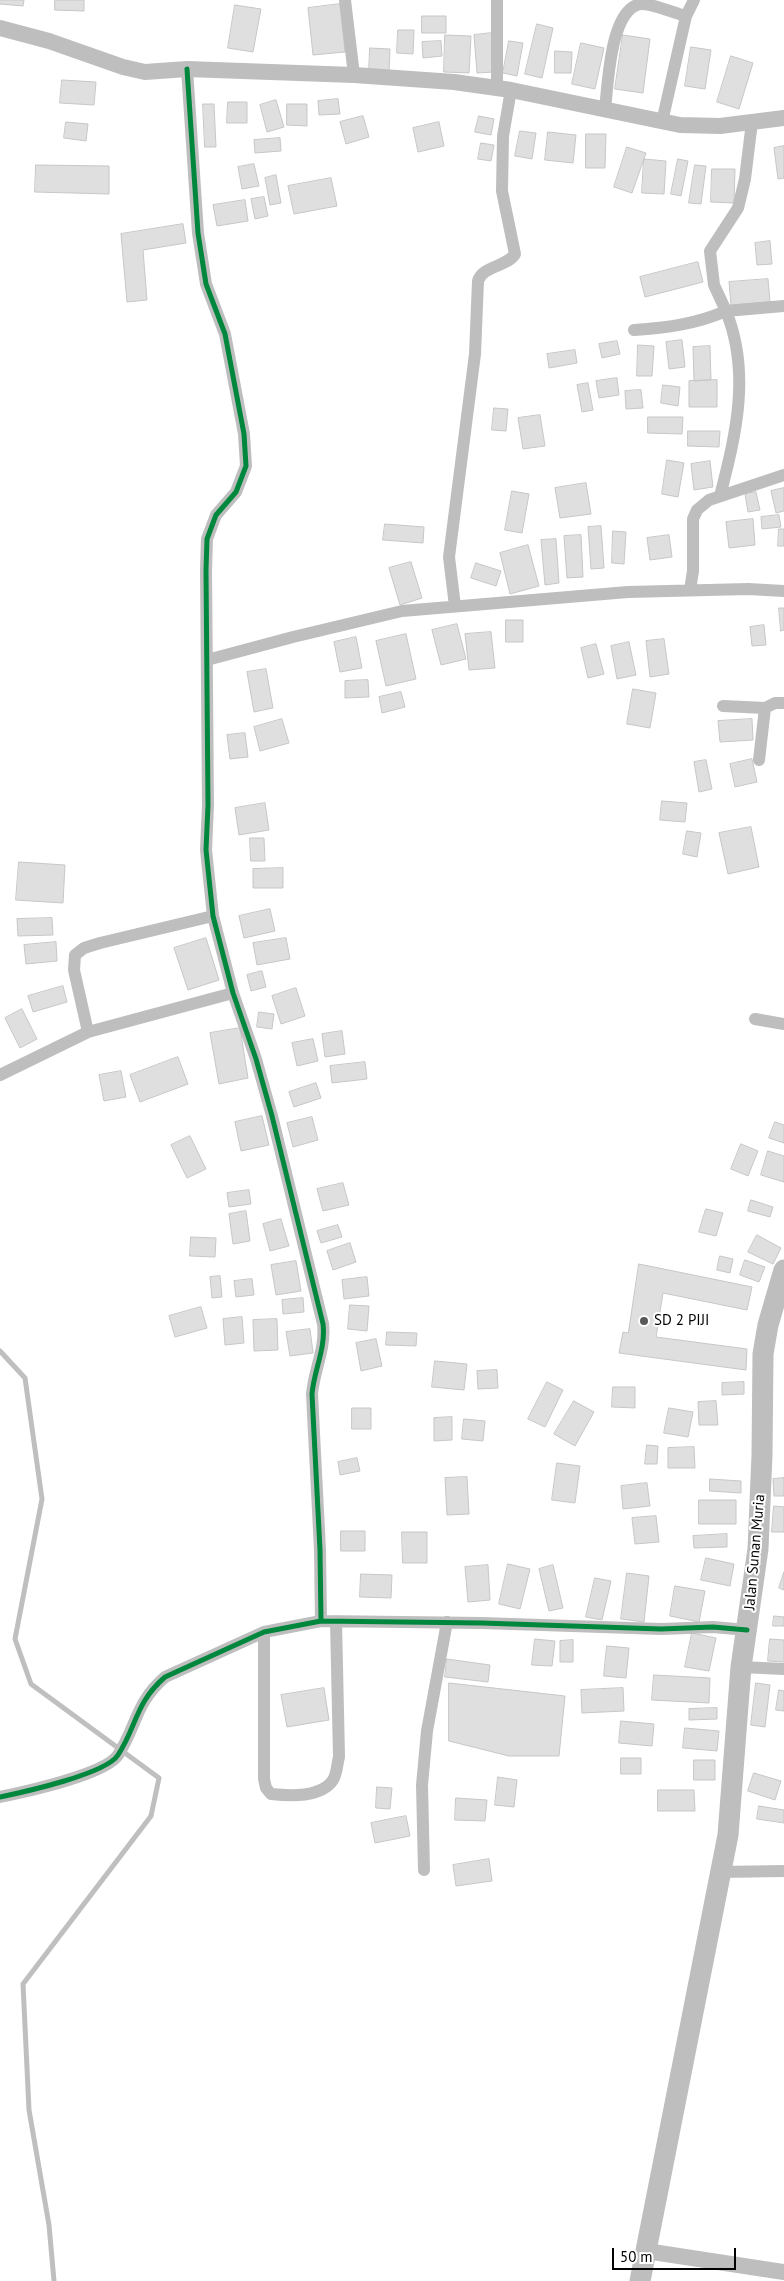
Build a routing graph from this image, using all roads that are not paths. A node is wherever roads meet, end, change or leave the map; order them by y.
1 (345, 0) edge
2 (497, 0) edge
3 (694, 0) edge
4 (686, 16) junction
5 (0, 28) edge
6 (187, 70) junction
7 (354, 75) junction
8 (504, 89) junction
9 (605, 109) junction
10 (784, 118) edge
11 (662, 122) junction
12 (752, 122) junction
13 (784, 306) edge
14 (726, 311) junction
15 (634, 330) dead end
16 (784, 476) edge
17 (720, 496) junction
18 (690, 590) junction
19 (784, 591) edge
20 (455, 606) junction
21 (208, 660) junction
22 (784, 703) edge
23 (723, 706) dead end
24 (765, 708) junction
25 (760, 760) dead end
26 (213, 916) junction
27 (233, 993) junction
28 (755, 1019) dead end
29 (784, 1024) edge
30 (88, 1032) junction
31 (0, 1075) edge
32 (784, 1270) edge
33 (321, 1621) junction
34 (336, 1621) junction
35 (447, 1622) junction
36 (747, 1630) junction
37 (264, 1632) junction
38 (741, 1667) junction
39 (784, 1669) edge
40 (0, 1797) edge
41 (424, 1870) dead end
42 (784, 1871) edge
43 (720, 1872) junction
44 (646, 2251) junction
45 (784, 2272) edge
46 (640, 2281) edge

1 - 7 street
2 - 8 street
3 - 4 street
4 - 9 street
4 - 11 street
5 - 6 street
6 - 7 street
6 - 21 street
7 - 8 street
8 - 9 street
8 - 20 street
9 - 11 street
10 - 12 street
11 - 12 street
12 - 14 street
13 - 14 street
14 - 15 street
14 - 17 street
16 - 17 street
17 - 18 street
18 - 19 street
18 - 20 street
20 - 21 street
21 - 26 street
22 - 24 street
23 - 24 street
24 - 25 street
26 - 27 street
26 - 30 street
27 - 30 street
27 - 33 street
28 - 29 street
30 - 31 street
32 - 36 main road, Jalan Sunan Muria
33 - 34 street
33 - 37 street
34 - 35 street
34 - 37 street
35 - 36 street
35 - 41 street
36 - 38 main road, Jalan Sunan Muria
37 - 40 street
38 - 39 street
38 - 43 main road, Jalan Sunan Muria
42 - 43 street
43 - 44 main road, Jalan Sunan Muria
44 - 45 street
44 - 46 main road, Jalan Sunan Muria

